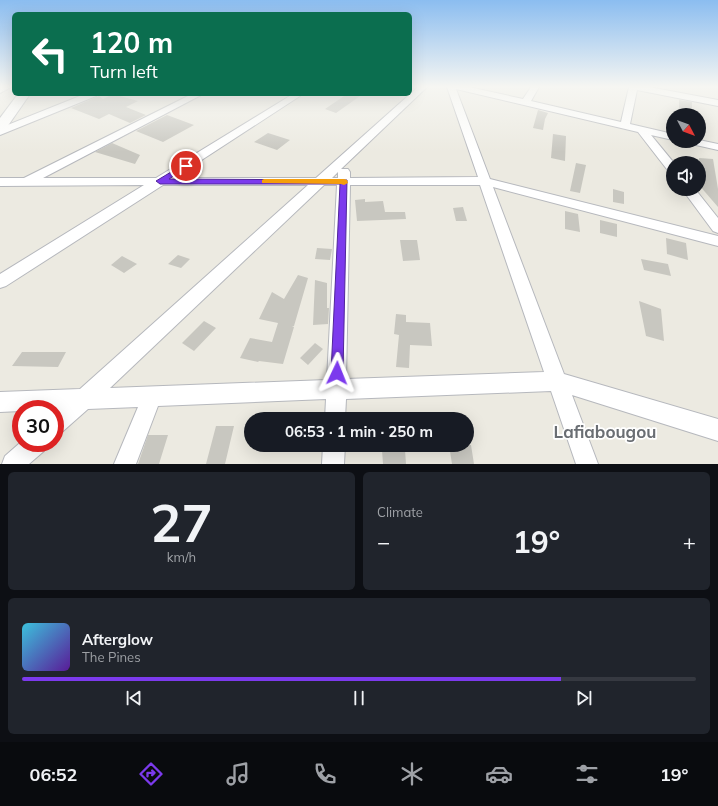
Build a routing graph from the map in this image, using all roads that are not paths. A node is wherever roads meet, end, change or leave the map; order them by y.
1 (13, 109) edge
2 (57, 109) edge
3 (170, 109) edge
4 (276, 109) edge
5 (400, 109) edge
6 (459, 109) edge
7 (550, 109) edge
8 (629, 109) edge
9 (625, 126) junction
10 (0, 127) edge
11 (642, 130) junction
12 (0, 132) edge
13 (666, 135) edge
14 (706, 144) edge
15 (718, 147) edge
16 (344, 160) junction
17 (666, 161) edge
18 (160, 181) junction
19 (321, 181) junction
20 (344, 181) junction
21 (485, 181) junction
22 (0, 182) edge
23 (26, 182) junction
24 (693, 196) edge
25 (718, 228) edge
26 (718, 241) edge
27 (0, 282) edge
28 (557, 381) junction
29 (336, 389) junction
30 (152, 396) junction
31 (84, 398) junction
32 (0, 402) edge
33 (335, 412) edge
34 (64, 417) edge
35 (718, 430) edge
36 (26, 452) edge
37 (334, 452) edge
38 (13, 464) edge
39 (125, 464) edge
40 (333, 464) edge
41 (588, 464) edge

1 - 10 street
2 - 12 street
3 - 23 street
4 - 18 street
5 - 16 street
6 - 21 street
7 - 9 street
8 - 9 street
9 - 11 street
11 - 13 street
11 - 17 street
14 - 15 street
16 - 19 street
16 - 20 street
18 - 19 street
18 - 23 street
18 - 27 street
19 - 20 street
19 - 31 street
20 - 21 street
20 - 29 street
21 - 26 street
21 - 28 street
22 - 23 street
24 - 25 street
28 - 29 street
28 - 35 street
28 - 41 street
29 - 30 street
29 - 33 street
30 - 31 street
30 - 39 street
31 - 32 street
31 - 34 street
36 - 38 street
37 - 40 street

